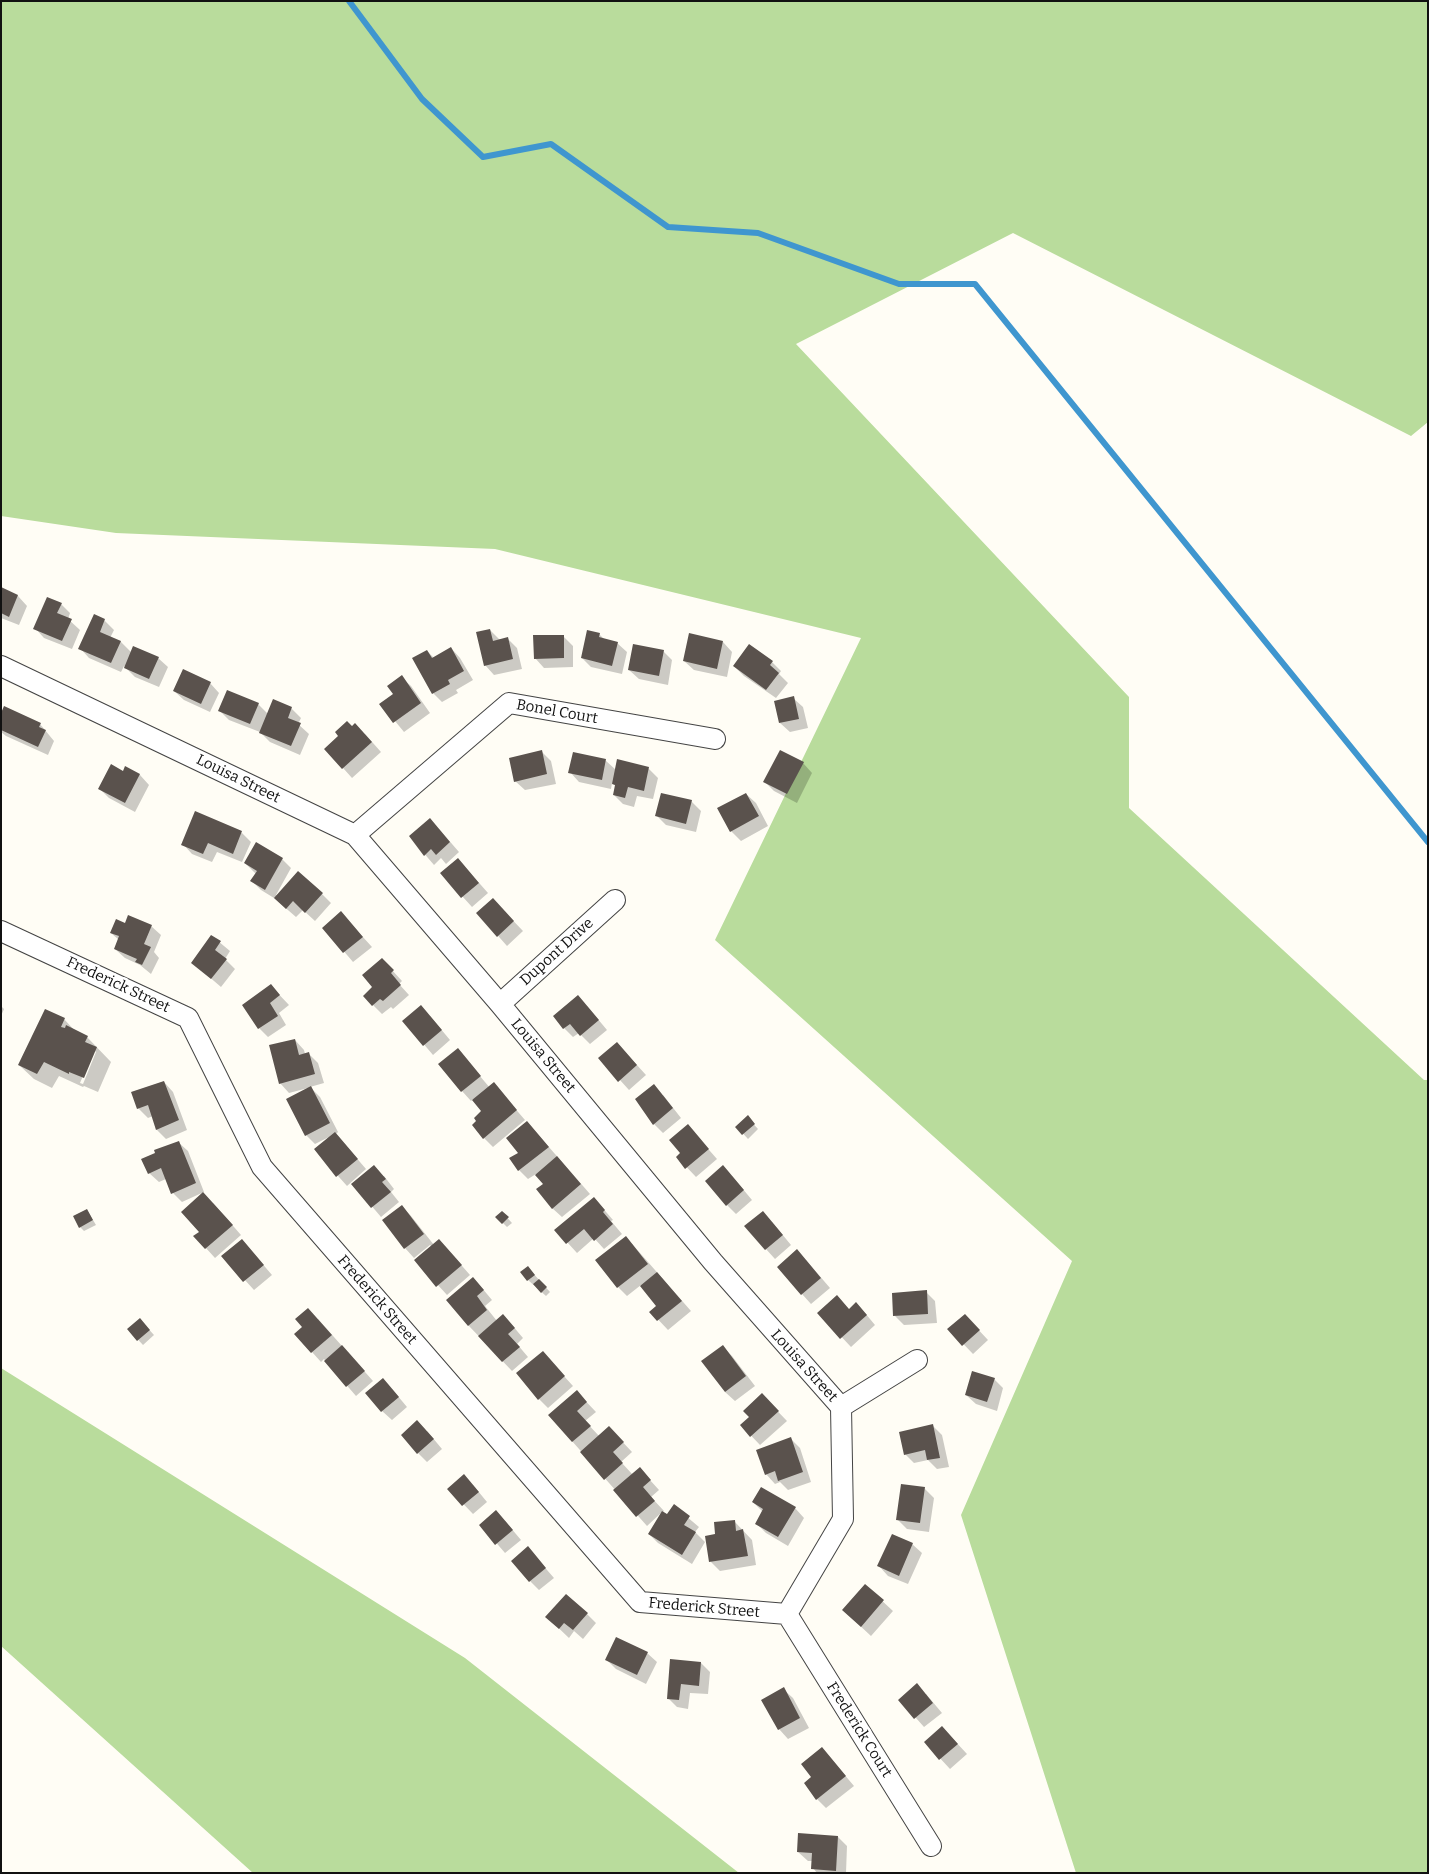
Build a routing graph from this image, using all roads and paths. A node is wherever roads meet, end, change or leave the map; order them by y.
1 (1, 666) edge
2 (715, 739) dead end
3 (355, 835) junction
4 (615, 900) dead end
5 (1, 931) edge
6 (500, 1004) junction
7 (917, 1360) dead end
8 (841, 1407) junction
9 (787, 1614) junction
10 (931, 1846) dead end

1 - 3 street, Louisa Street
2 - 3 street, Bonel Court
3 - 6 street, Louisa Street
4 - 6 street, Dupont Drive
5 - 9 street, Frederick Street
6 - 8 street, Louisa Street
7 - 8 street
8 - 9 street, Louisa Street
9 - 10 street, Frederick Court

